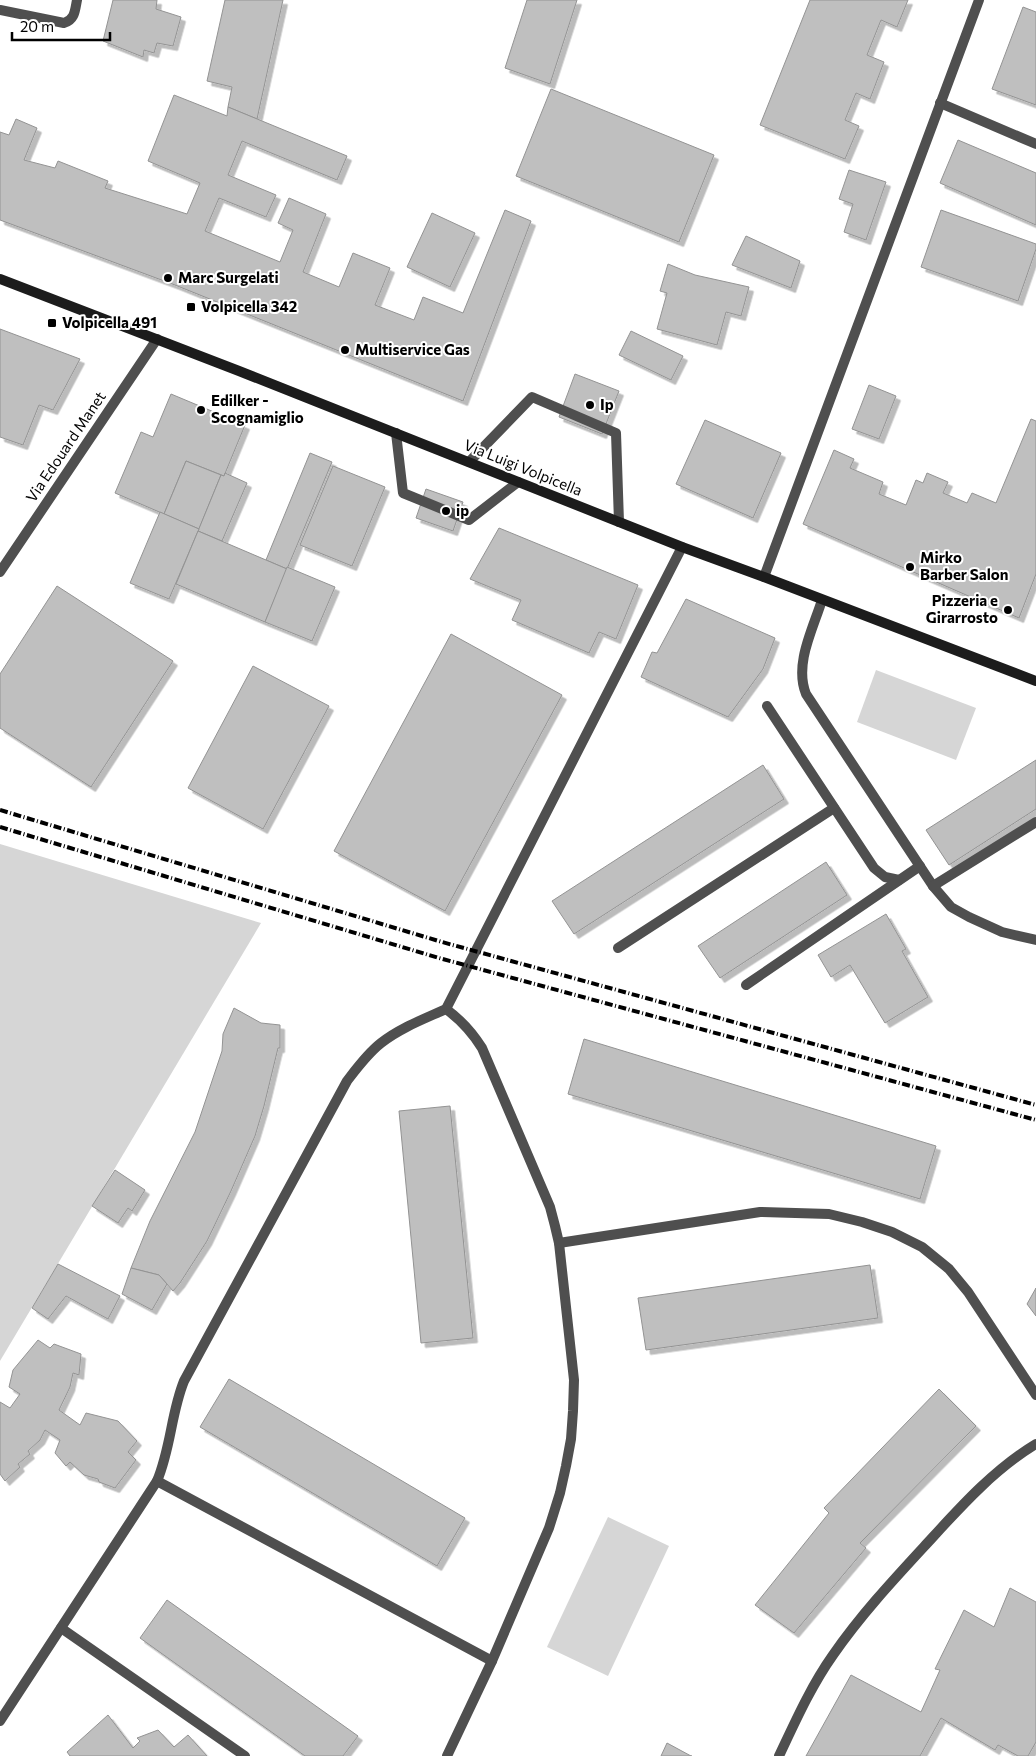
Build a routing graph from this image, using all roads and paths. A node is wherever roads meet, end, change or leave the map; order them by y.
1 (77, 0) edge
2 (979, 0) edge
3 (0, 10) edge
4 (940, 103) junction
5 (1036, 144) edge
6 (0, 279) edge
7 (157, 339) junction
8 (396, 433) junction
9 (469, 462) junction
10 (518, 482) junction
11 (619, 522) junction
12 (682, 547) junction
13 (0, 572) edge
14 (764, 577) junction
15 (822, 600) junction
16 (1036, 681) edge
17 (767, 706) dead end
18 (834, 808) junction
19 (1036, 822) edge
20 (920, 866) junction
21 (899, 880) junction
22 (933, 886) junction
23 (1036, 940) edge
24 (618, 948) dead end
25 (746, 985) dead end
26 (446, 1009) junction
27 (559, 1243) junction
28 (1036, 1395) edge
29 (1036, 1444) edge
30 (157, 1481) junction
31 (61, 1628) junction
32 (492, 1661) junction
33 (0, 1721) edge
34 (245, 1756) edge
35 (447, 1756) edge
36 (779, 1756) edge

1 - 3 street
2 - 4 street
4 - 5 street
4 - 14 street
6 - 7 street, Via Luigi Volpicella
7 - 8 street, Via Luigi Volpicella
7 - 13 street, Via Edouard Manet
8 - 9 street, Via Luigi Volpicella
8 - 10 street
9 - 10 street, Via Luigi Volpicella
9 - 11 street
10 - 11 street, Via Luigi Volpicella
11 - 12 street, Via Luigi Volpicella
12 - 14 street, Via Luigi Volpicella
12 - 26 street
14 - 15 street, Via Luigi Volpicella
15 - 16 street, Via Luigi Volpicella
15 - 20 street
17 - 18 street
18 - 21 street
18 - 24 street
19 - 22 street
20 - 21 street
20 - 22 street
21 - 25 street
22 - 23 street
26 - 27 street
26 - 30 street
27 - 28 street
27 - 32 street
29 - 36 street
30 - 31 street
30 - 32 street
31 - 33 street
31 - 34 street
32 - 35 street

